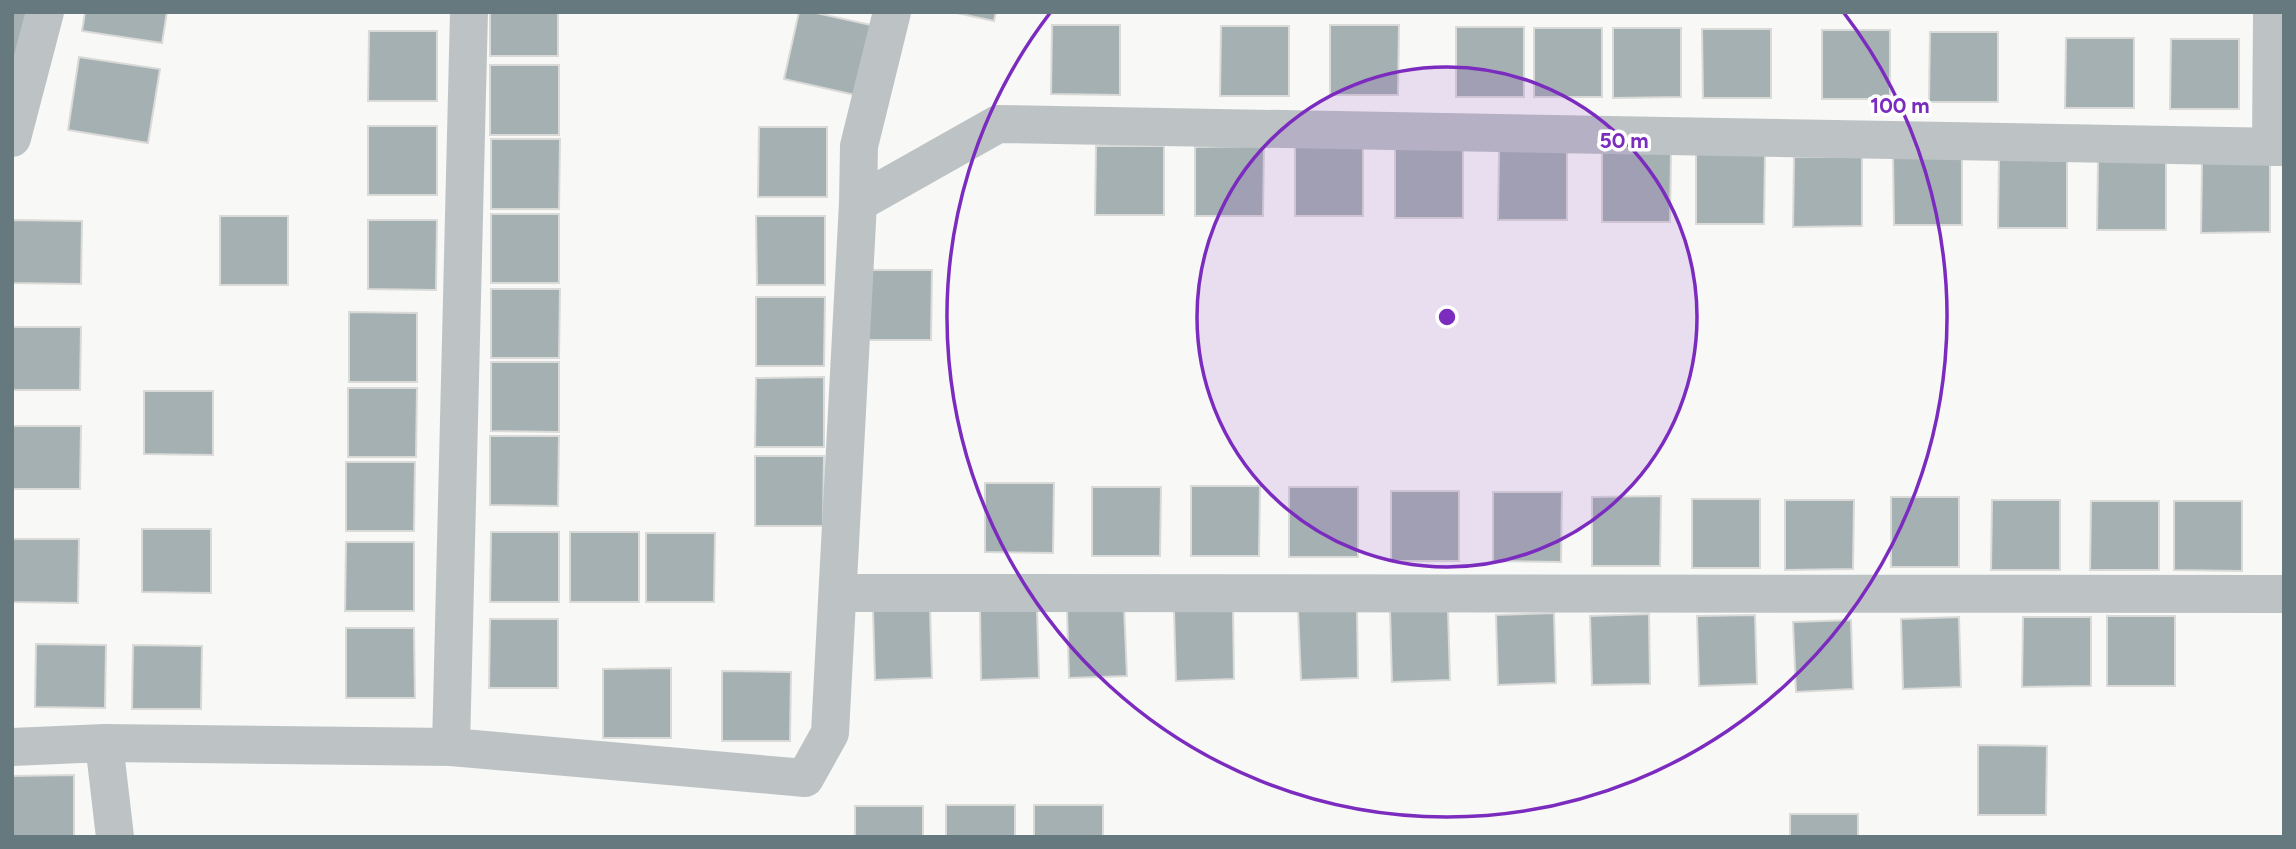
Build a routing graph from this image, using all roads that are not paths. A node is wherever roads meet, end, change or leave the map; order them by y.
1 (45, 12) edge
2 (469, 12) edge
3 (892, 12) edge
4 (2272, 12) edge
5 (12, 138) edge
6 (2278, 147) edge
7 (858, 203) junction
8 (838, 593) junction
9 (2284, 594) edge
10 (104, 743) junction
11 (12, 747) edge
12 (450, 747) junction
13 (114, 837) edge

1 - 5 street
2 - 12 street
3 - 7 street
4 - 6 street
6 - 7 street
7 - 8 street
8 - 9 street
8 - 12 street
10 - 11 street
10 - 12 street
10 - 13 street

